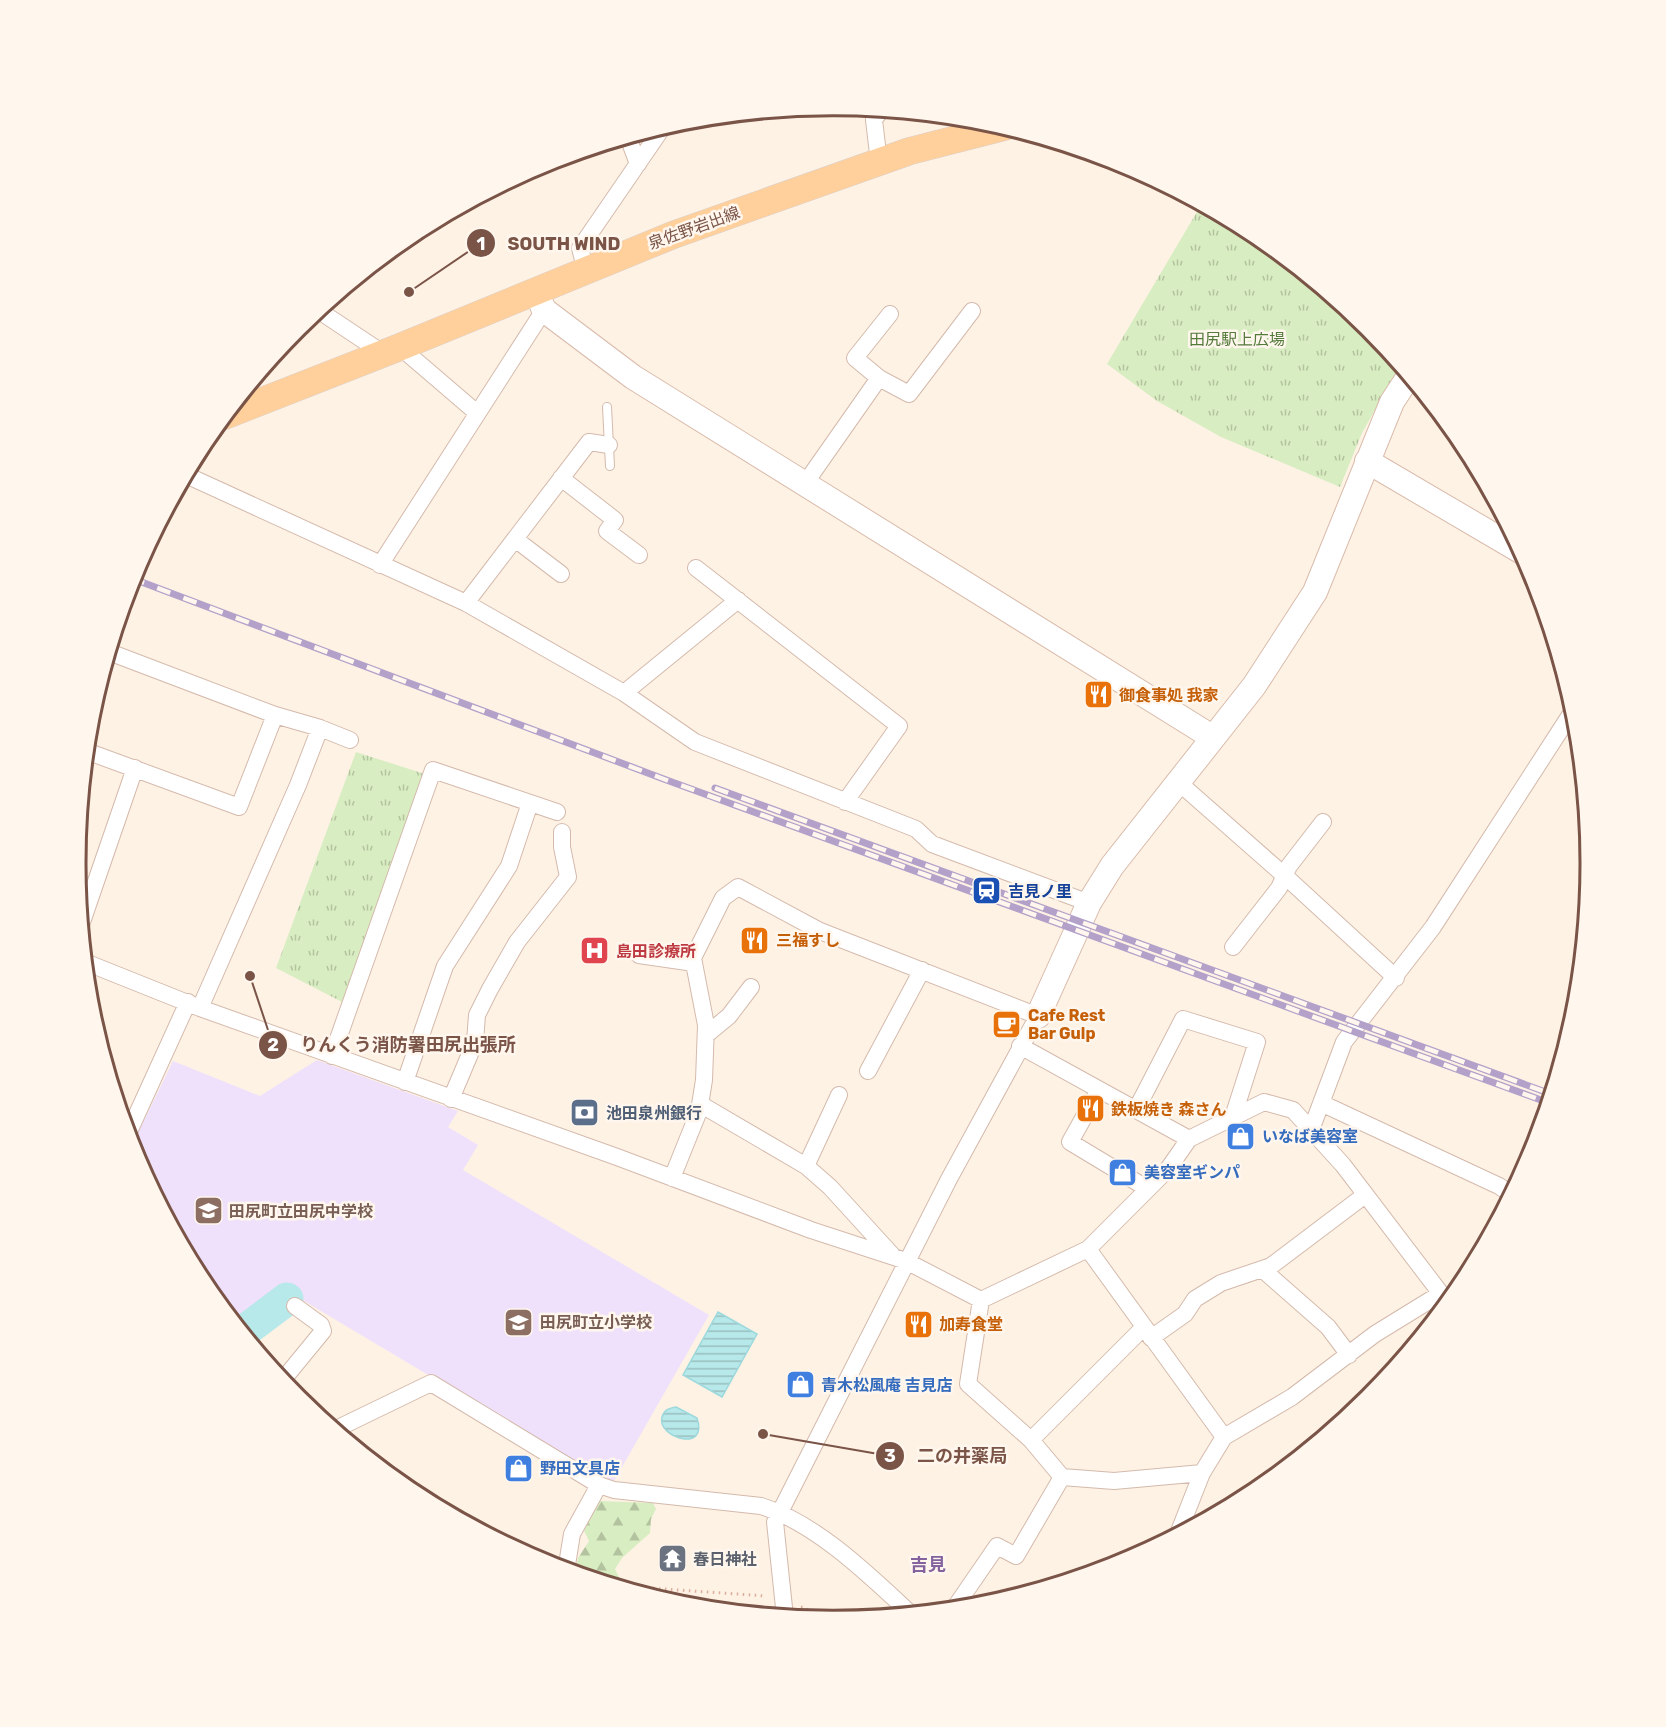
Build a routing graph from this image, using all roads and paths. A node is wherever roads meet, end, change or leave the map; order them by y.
1 (878, 118) edge
2 (986, 132) edge
3 (656, 137) edge
4 (631, 144) edge
5 (879, 162) junction
6 (638, 164) junction
7 (586, 271) junction
8 (540, 301) junction
9 (972, 311) dead end
10 (326, 314) edge
11 (890, 314) dead end
12 (392, 350) junction
13 (879, 378) junction
14 (1405, 383) edge
15 (607, 407) dead end
16 (238, 410) edge
17 (477, 413) junction
18 (609, 445) junction
19 (1367, 461) junction
20 (610, 466) dead end
21 (193, 478) edge
22 (561, 478) junction
23 (804, 485) junction
24 (515, 539) junction
25 (1508, 544) edge
26 (639, 555) dead end
27 (380, 565) junction
28 (696, 568) dead end
29 (561, 574) dead end
30 (738, 600) junction
31 (466, 603) junction
32 (116, 655) edge
33 (624, 693) junction
34 (275, 715) junction
35 (1566, 721) edge
36 (320, 728) junction
37 (1212, 737) junction
38 (350, 740) dead end
39 (94, 753) edge
40 (135, 768) junction
41 (1177, 781) junction
42 (845, 802) junction
43 (530, 803) junction
44 (557, 812) dead end
45 (1323, 822) dead end
46 (562, 832) dead end
47 (1285, 876) junction
48 (1089, 903) junction
49 (87, 909) edge
50 (1233, 947) dead end
51 (639, 955) dead end
52 (694, 963) junction
53 (93, 965) edge
54 (921, 970) junction
55 (1396, 978) junction
56 (751, 987) dead end
57 (194, 1005) junction
58 (1038, 1016) junction
59 (706, 1035) junction
60 (1020, 1046) junction
61 (332, 1056) junction
62 (868, 1071) dead end
63 (405, 1082) junction
64 (1099, 1090) junction
65 (839, 1095) dead end
66 (451, 1099) junction
67 (1321, 1103) junction
68 (700, 1104) junction
69 (1136, 1110) junction
70 (1233, 1117) junction
71 (133, 1125) edge
72 (1311, 1130) junction
73 (1189, 1139) junction
74 (806, 1166) junction
75 (672, 1178) junction
76 (1148, 1189) junction
77 (1505, 1190) edge
78 (1365, 1195) junction
79 (1088, 1249) junction
80 (899, 1258) junction
81 (1262, 1269) junction
82 (1443, 1296) edge
83 (981, 1300) junction
84 (1440, 1300) edge
85 (295, 1306) dead end
86 (1147, 1333) junction
87 (1349, 1355) junction
88 (288, 1374) edge
89 (341, 1427) edge
90 (1224, 1437) junction
91 (1031, 1440) junction
92 (1202, 1473) junction
93 (1062, 1477) junction
94 (599, 1485) junction
95 (780, 1512) junction
96 (1182, 1525) edge
97 (568, 1562) edge
98 (649, 1588) edge
99 (960, 1600) edge
100 (904, 1607) edge
101 (784, 1609) edge

1 - 5 street
2 - 5 main road, 泉佐野岩出線
3 - 6 street
4 - 6 street
5 - 7 main road, 泉佐野岩出線
6 - 7 street
7 - 8 main road, 泉佐野岩出線
8 - 12 main road, 泉佐野岩出線
8 - 17 street
8 - 23 street
9 - 13 street
10 - 12 street
11 - 13 street
12 - 16 main road, 泉佐野岩出線
12 - 17 street
13 - 23 street
14 - 19 street
15 - 18 lane
17 - 27 street
18 - 20 lane
18 - 22 street
19 - 25 street
19 - 37 street
21 - 27 street
22 - 24 street
22 - 26 street
23 - 37 street
24 - 29 street
24 - 31 street
27 - 31 street
28 - 30 street
30 - 33 street
30 - 42 street
31 - 33 street
32 - 34 street
33 - 42 street
34 - 36 street
34 - 40 street
35 - 55 street
36 - 38 street
36 - 57 street
37 - 41 street
39 - 40 street
40 - 49 street
41 - 47 street
41 - 48 street
42 - 48 street
43 - 44 street
43 - 61 street
43 - 63 street
45 - 47 street
46 - 66 street
47 - 50 street
47 - 55 street
48 - 58 street
51 - 52 street
52 - 54 street
52 - 59 street
53 - 57 street
54 - 58 street
54 - 62 street
55 - 67 street
56 - 59 street
57 - 61 street
57 - 71 street
58 - 60 street
59 - 68 street
60 - 64 street
60 - 80 street
61 - 63 street
63 - 66 street
64 - 69 street
64 - 76 street
65 - 74 street
66 - 75 street
67 - 72 street
67 - 77 street
68 - 74 street
68 - 75 street
69 - 70 street
69 - 73 street
70 - 72 street
70 - 73 street
72 - 78 street
73 - 76 street
74 - 80 street
75 - 80 street
76 - 79 street
78 - 81 street
78 - 82 street
79 - 83 street
79 - 86 street
80 - 83 street
80 - 95 street
81 - 86 street
81 - 87 street
83 - 91 street
84 - 87 street
85 - 88 street
86 - 90 street
86 - 91 street
87 - 90 street
89 - 94 street
90 - 92 street
91 - 93 street
92 - 93 street
92 - 96 street
93 - 99 street
94 - 95 street
94 - 97 street
95 - 100 street
95 - 101 street
98 - 101 path

